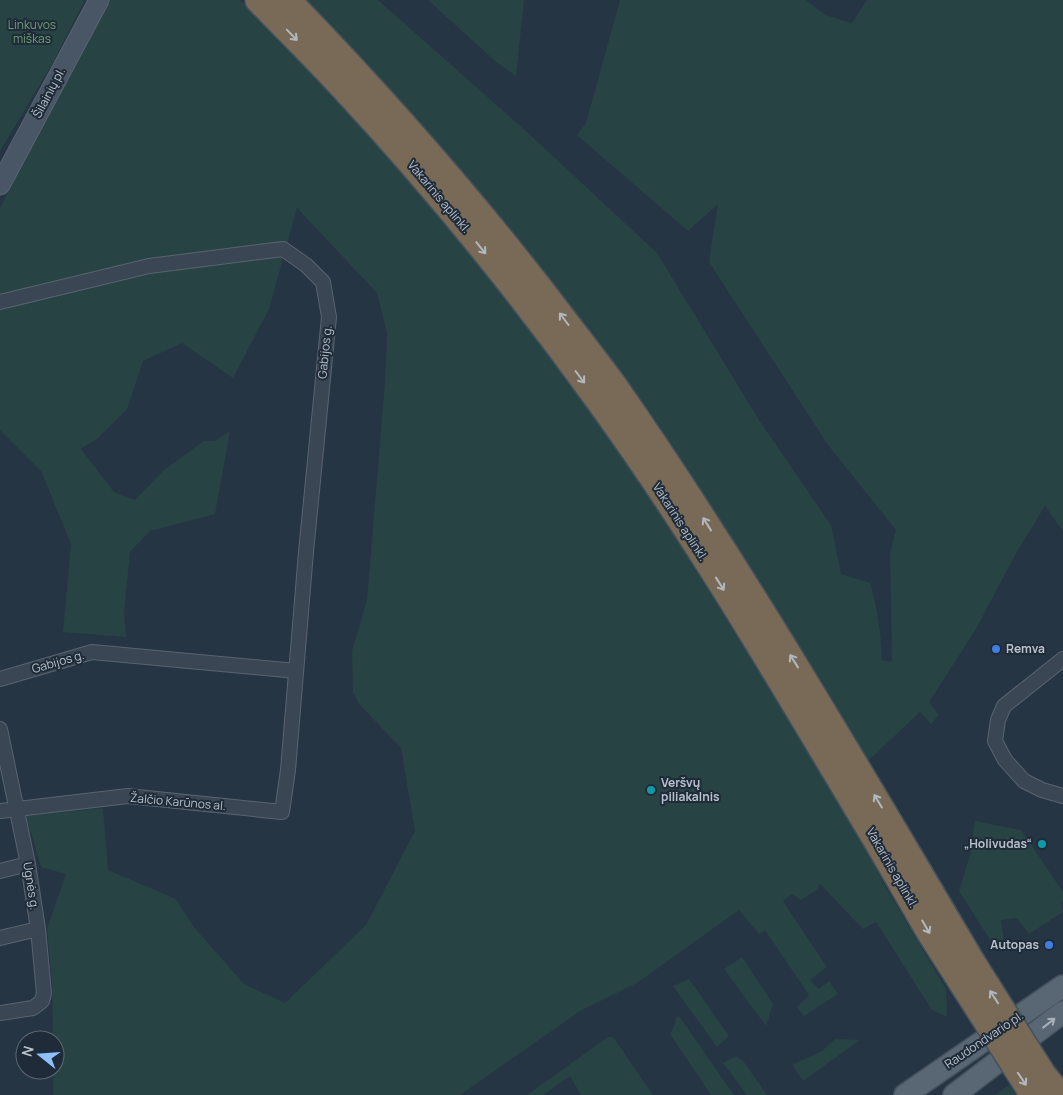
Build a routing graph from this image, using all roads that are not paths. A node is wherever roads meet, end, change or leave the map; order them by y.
1 (99, 0) edge
2 (258, 0) edge
3 (288, 0) edge
4 (0, 185) edge
5 (0, 302) edge
6 (1063, 659) edge
7 (296, 671) junction
8 (0, 679) edge
9 (0, 729) edge
10 (1063, 796) edge
11 (15, 808) junction
12 (0, 811) edge
13 (282, 812) joint
14 (893, 849) junction
15 (28, 864) junction
16 (0, 871) edge
17 (38, 929) junction
18 (0, 938) edge
19 (1063, 986) edge
20 (1063, 1012) edge
21 (0, 1013) edge
22 (906, 1095) edge
23 (954, 1095) edge
24 (1033, 1095) edge
25 (1060, 1095) edge

1 - 4 street, Šilainių pl.
2 -> 14 highway, Vakarinis aplinkl.
14 -> 3 highway, Vakarinis aplinkl.
5 - 7 street, Gabijos g.
6 - 10 street
7 - 8 street, Gabijos g.
7 - 13 street, Gabijos g.
9 - 11 street, Ugnės g.
11 - 12 street, Žalčio Karūnos al.
11 - 13 street, Žalčio Karūnos al.
11 - 15 street, Ugnės g.
14 -> 24 highway, Vakarinis aplinkl., bridge
25 -> 14 highway, Vakarinis aplinkl., bridge
15 - 16 street
15 - 17 street, Ugnės g.
17 - 18 street
17 - 21 street, Ugnės g.
19 - 22 main road, Raudondvario pl.
23 -> 20 main road, Raudondvario pl.

